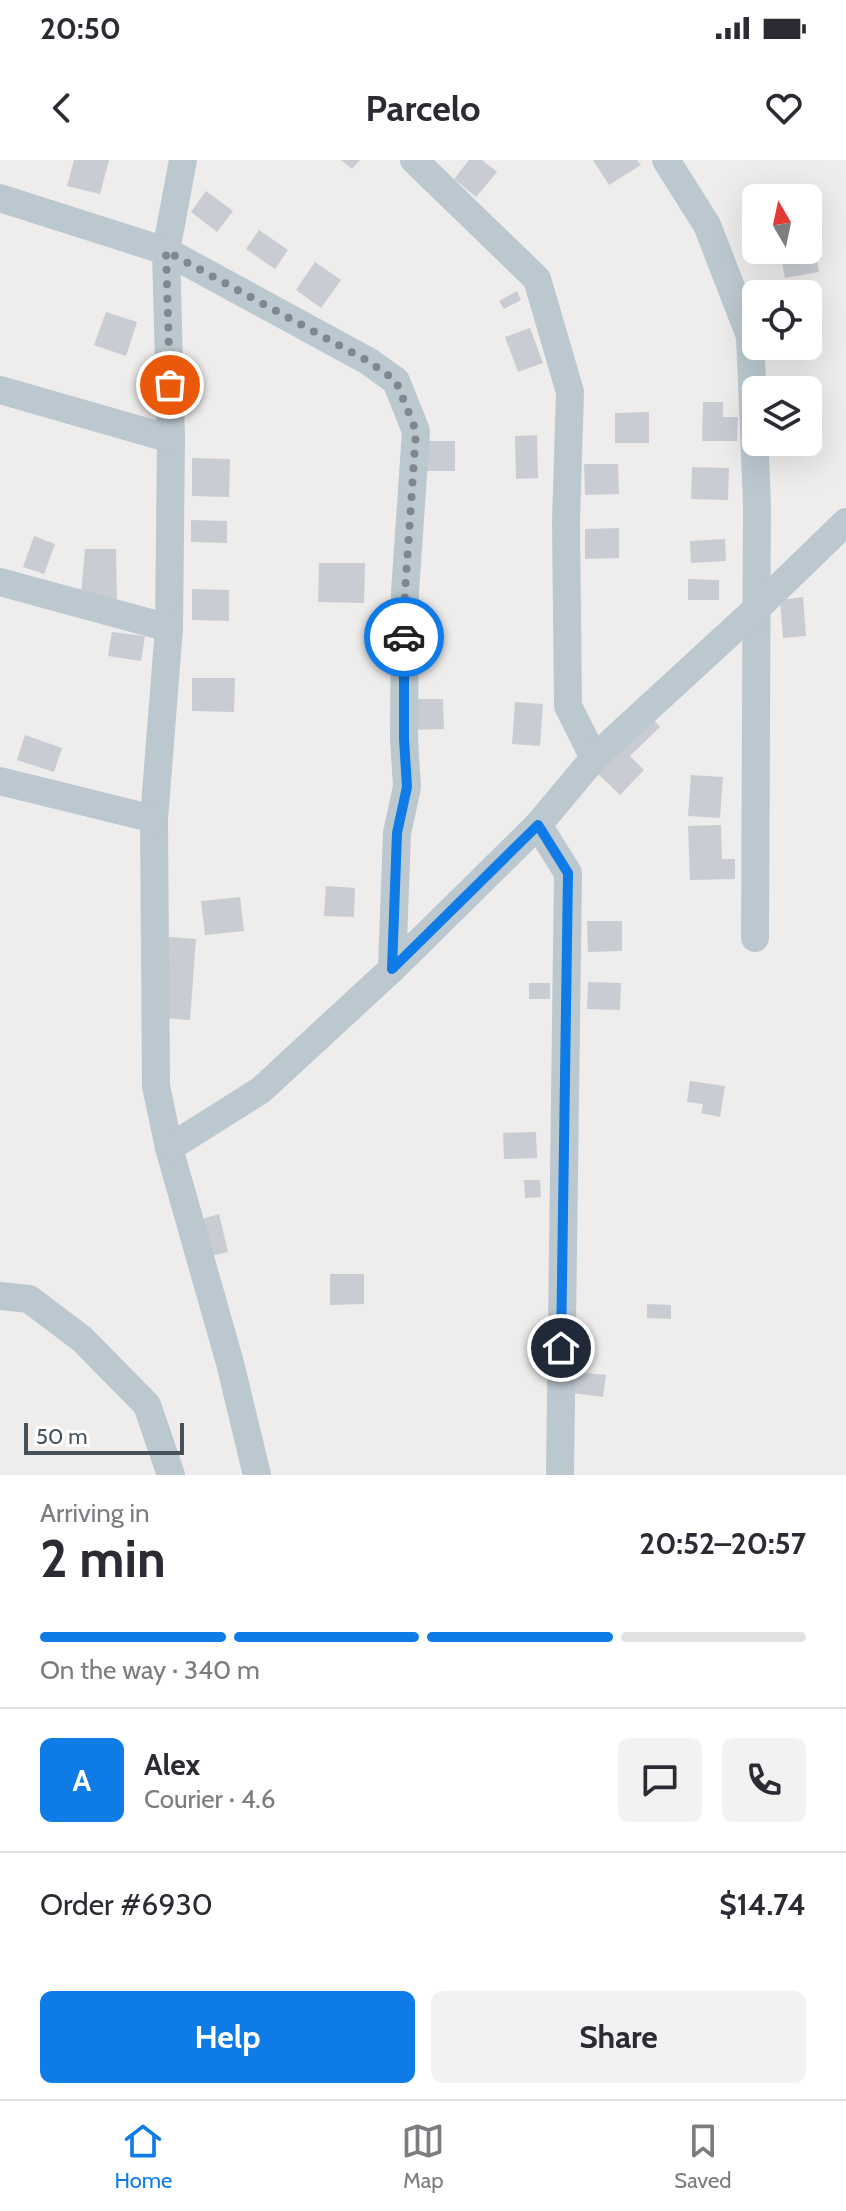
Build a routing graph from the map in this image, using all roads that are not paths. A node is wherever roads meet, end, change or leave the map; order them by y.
1 (183, 160) edge
2 (414, 160) edge
3 (666, 160) edge
4 (0, 198) edge
5 (166, 251) junction
6 (0, 390) edge
7 (171, 439) junction
8 (846, 522) edge
9 (0, 582) edge
10 (755, 610) junction
11 (169, 628) junction
12 (594, 758) junction
13 (0, 781) edge
14 (154, 819) junction
15 (538, 825) junction
16 (755, 938) dead end
17 (392, 969) junction
18 (169, 1148) junction
19 (0, 1296) edge
20 (171, 1475) edge
21 (257, 1475) edge
22 (560, 1475) edge

1 - 5 street
2 - 12 street
3 - 10 street
4 - 5 street
5 - 7 street
5 - 17 street
6 - 7 street
7 - 11 street
8 - 10 street
9 - 11 street
10 - 12 street
10 - 16 street
11 - 14 street
12 - 15 street
13 - 14 street
14 - 18 street
15 - 17 street
15 - 22 street
17 - 18 street
18 - 21 street
19 - 20 street

